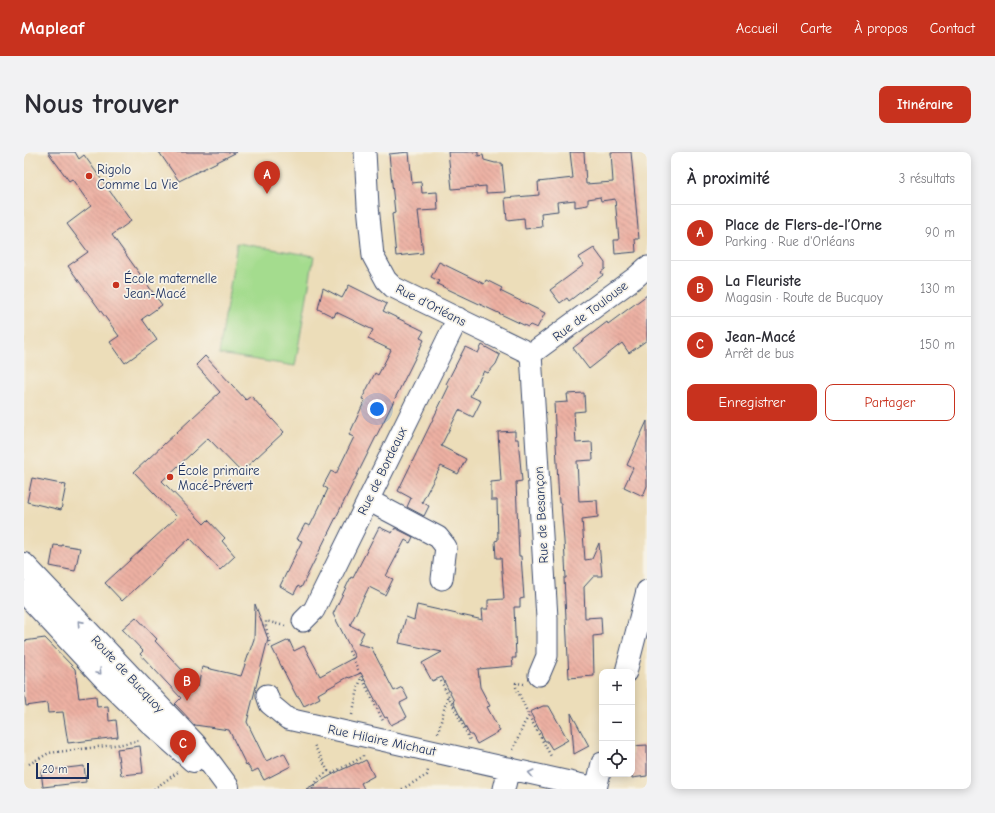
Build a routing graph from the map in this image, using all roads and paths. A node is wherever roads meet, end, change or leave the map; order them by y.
1 (365, 152) edge
2 (647, 267) edge
3 (458, 318) junction
4 (531, 354) junction
5 (368, 500) junction
6 (24, 564) edge
7 (442, 579) dead end
8 (647, 591) edge
9 (24, 592) edge
10 (303, 621) joint
11 (270, 646) dead end
12 (349, 652) dead end
13 (627, 669) edge
14 (539, 675) joint
15 (361, 677) junction
16 (441, 681) dead end
17 (267, 695) dead end
18 (529, 716) junction
19 (308, 724) junction
20 (156, 728) junction
21 (348, 733) junction
22 (376, 739) junction
23 (468, 759) junction
24 (192, 760) junction
25 (29, 764) dead end
26 (555, 764) dead end
27 (509, 768) junction
28 (328, 771) junction
29 (599, 776) edge
30 (229, 788) edge
31 (154, 789) edge
32 (312, 789) edge
33 (504, 789) edge
34 (596, 789) edge

1 - 3 street, Rue d'Orléans
2 - 4 street, Rue de Toulouse
3 - 4 street, Rue d'Orléans
3 - 5 street, Rue de Bordeaux
4 - 14 street, Rue de Besançon
5 - 7 street
5 - 10 street, Rue de Bordeaux
30 -> 6 main road, Route de Bucquoy
8 - 13 street
9 -> 20 main road, Route de Bucquoy
10 - 11 path
12 - 15 path
14 - 18 path
15 - 21 path
15 - 22 path
16 - 23 path
17 - 19 street, Rue Hilaire Michaut
18 - 26 path
18 - 27 path
19 - 21 street, Rue Hilaire Michaut
19 - 28 path
20 - 24 main road, Route de Bucquoy
20 - 25 path
21 - 22 street, Rue Hilaire Michaut
22 - 23 street, Rue Hilaire Michaut
22 - 28 path
23 - 27 street, Rue Hilaire Michaut
24 - 30 main road, Route de Bucquoy
24 - 31 path
27 - 33 street
34 -> 27 street, Rue Hilaire Michaut
28 - 32 path
29 - 34 street

